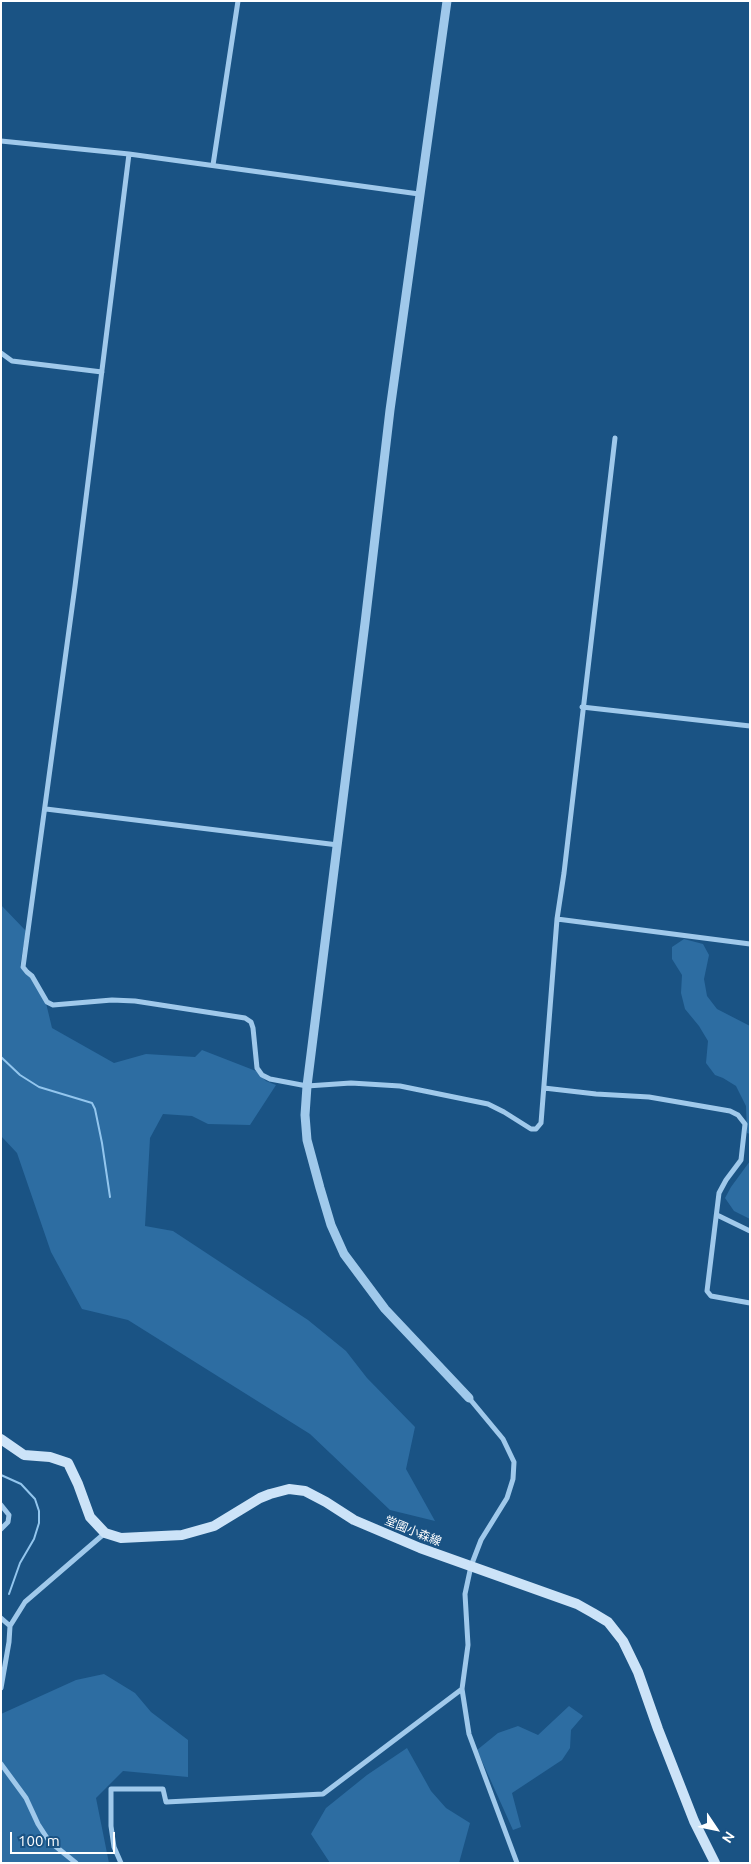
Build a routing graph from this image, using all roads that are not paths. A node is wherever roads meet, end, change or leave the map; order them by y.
1 (238, 1) edge
2 (447, 1) edge
3 (1, 141) edge
4 (128, 154) junction
5 (213, 165) junction
6 (419, 194) junction
7 (1, 353) edge
8 (102, 372) junction
9 (615, 438) dead end
10 (582, 707) junction
11 (750, 726) edge
12 (46, 809) junction
13 (338, 845) junction
14 (557, 919) junction
15 (750, 944) edge
16 (307, 1086) junction
17 (544, 1088) junction
18 (717, 1215) junction
19 (750, 1231) edge
20 (750, 1303) edge
21 (469, 1398) joint
22 (1, 1439) edge
23 (1, 1506) edge
24 (1, 1529) edge
25 (105, 1533) junction
26 (471, 1566) junction
27 (1, 1618) edge
28 (10, 1626) junction
29 (1, 1688) edge
30 (462, 1689) junction
31 (1, 1764) edge
32 (76, 1863) edge
33 (122, 1863) edge
34 (517, 1863) edge
35 (715, 1863) edge

1 - 5 street
2 - 6 street
3 - 4 street
4 - 5 street
4 - 8 street
5 - 6 street
6 - 13 street
7 - 8 street
8 - 12 street
9 - 10 street
10 - 11 street
10 - 14 street
12 - 13 street
12 - 16 street
13 - 16 street
14 - 15 street
14 - 17 street
16 - 17 street
16 - 21 street
17 - 18 street
18 - 19 street
18 - 20 street
21 - 26 street
22 - 25 main road
23 - 24 street
25 - 26 main road, 堂園小森線
25 - 28 street
26 - 30 street
26 - 35 main road, 堂園小森線
27 - 28 street
28 - 29 street
30 - 33 street
30 - 34 street
31 - 32 street

